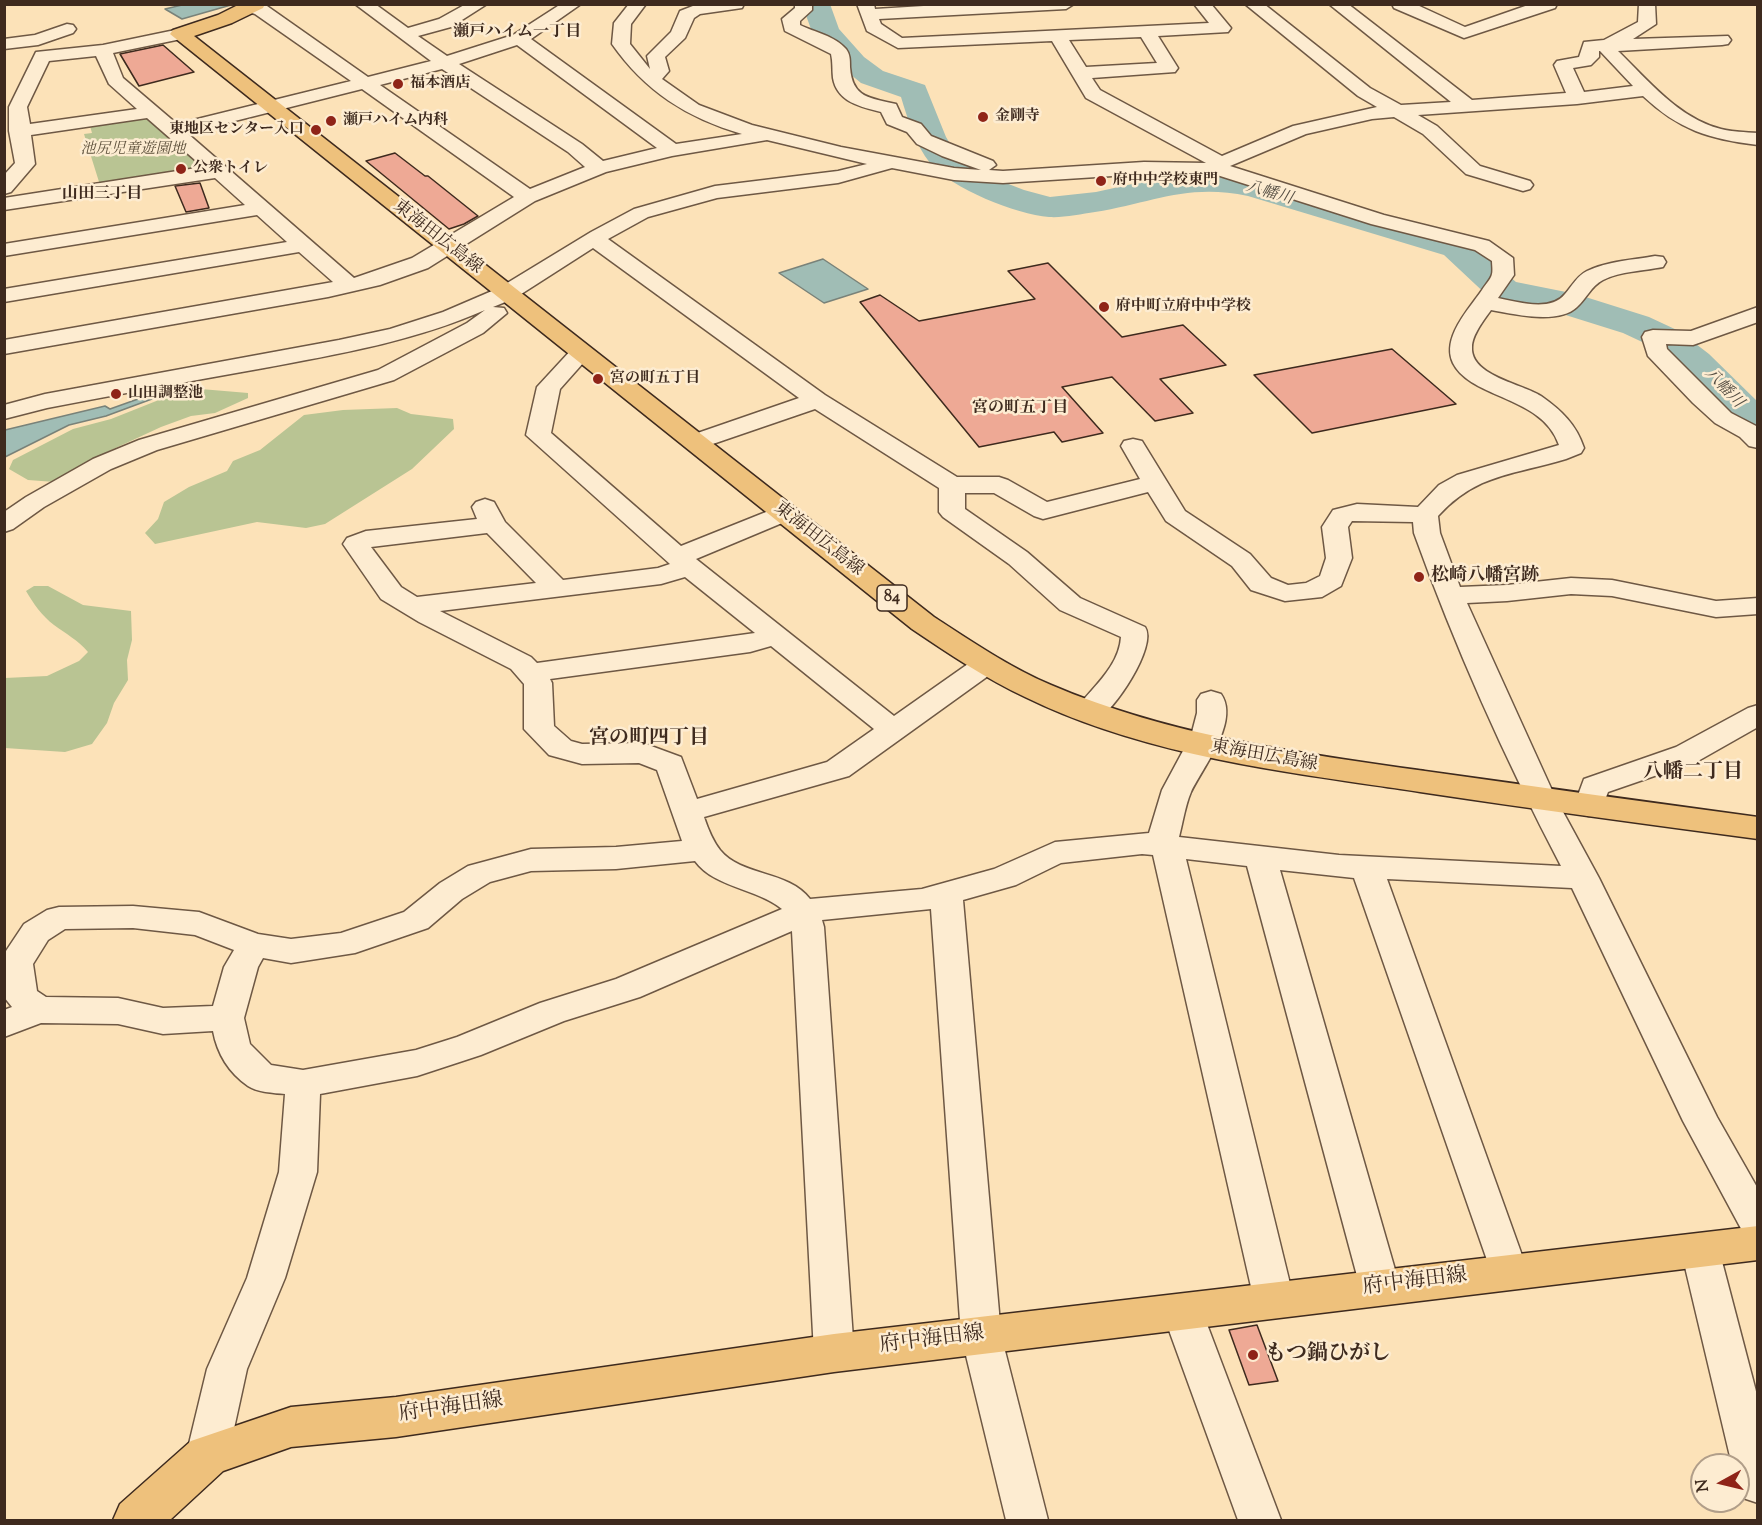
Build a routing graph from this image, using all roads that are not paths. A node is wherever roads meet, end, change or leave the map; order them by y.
1 (363, 4) edge
2 (479, 4) edge
3 (573, 4) edge
4 (638, 4) edge
5 (736, 4) edge
6 (803, 4) edge
7 (1066, 4) edge
8 (1202, 4) edge
9 (1253, 4) edge
10 (1337, 4) edge
11 (1549, 4) edge
12 (1647, 4) edge
13 (1405, 5) edge
14 (253, 6) edge
15 (867, 9) edge
16 (4, 27) edge
17 (67, 29) dead end
18 (1147, 33) junction
19 (180, 34) junction
20 (405, 34) junction
21 (1058, 37) junction
22 (519, 39) junction
23 (1722, 40) dead end
24 (4, 44) edge
25 (1610, 44) junction
26 (103, 50) junction
27 (445, 63) junction
28 (1081, 73) junction
29 (652, 80) junction
30 (363, 83) junction
31 (1647, 90) junction
32 (1577, 98) junction
33 (272, 107) junction
34 (1469, 107) junction
35 (152, 112) junction
36 (1398, 112) junction
37 (19, 131) junction
38 (174, 132) junction
39 (767, 136) junction
40 (1758, 139) edge
41 (672, 150) junction
42 (891, 163) junction
43 (1220, 166) junction
44 (599, 168) junction
45 (219, 171) junction
46 (1004, 177) junction
47 (1523, 185) dead end
48 (4, 188) edge
49 (528, 197) junction
50 (4, 204) edge
51 (262, 208) junction
52 (594, 239) junction
53 (304, 245) junction
54 (448, 246) junction
55 (4, 250) edge
56 (1655, 262) dead end
57 (349, 285) junction
58 (507, 293) junction
59 (4, 296) edge
60 (1486, 303) junction
61 (1758, 314) edge
62 (4, 347) edge
63 (581, 352) junction
64 (817, 400) junction
65 (4, 412) edge
66 (1758, 441) edge
67 (695, 442) junction
68 (1133, 446) dead end
69 (1154, 483) junction
70 (952, 485) junction
71 (785, 513) junction
72 (1425, 515) junction
73 (4, 524) edge
74 (683, 562) junction
75 (557, 589) junction
76 (1450, 595) junction
77 (413, 606) junction
78 (1758, 606) edge
79 (775, 636) junction
80 (985, 665) junction
81 (529, 673) junction
82 (1211, 700) dead end
83 (1088, 713) junction
84 (1758, 714) edge
85 (892, 729) junction
86 (1203, 747) junction
87 (1541, 799) junction
88 (1589, 806) junction
89 (687, 812) junction
90 (1758, 828) edge
91 (1164, 845) junction
92 (704, 849) junction
93 (1260, 857) junction
94 (1367, 868) junction
95 (1583, 878) junction
96 (946, 893) junction
97 (804, 913) junction
98 (254, 945) junction
99 (38, 1010) junction
100 (227, 1018) junction
101 (4, 1024) edge
102 (303, 1084) junction
103 (1758, 1225) edge
104 (1758, 1243) edge
105 (1700, 1250) junction
106 (1509, 1272) junction
107 (1380, 1287) junction
108 (1274, 1300) junction
109 (1182, 1311) junction
110 (981, 1335) junction
111 (834, 1353) junction
112 (207, 1456) junction
113 (1758, 1484) edge
114 (137, 1521) edge
115 (1027, 1521) edge
116 (1260, 1521) edge

1 - 20 street
2 - 20 street
3 - 22 street
4 - 29 street
5 - 29 street
6 - 46 street
7 - 15 street
8 - 18 street
9 - 36 street
10 - 34 street
11 - 13 street
12 - 25 street
14 - 19 main road
14 - 30 street
15 - 21 street
16 - 24 street
17 - 24 street
18 - 21 street
18 - 28 street
19 - 26 street
19 - 33 main road, 東海田広島線 / 84
20 - 27 street
21 - 28 street
22 - 27 street
22 - 41 street
23 - 25 street
25 - 31 street
25 - 32 street
26 - 35 street
26 - 37 street
27 - 30 street
27 - 44 street
28 - 43 street
29 - 39 street
30 - 33 street
30 - 49 street
31 - 32 street
31 - 40 street
32 - 34 street
33 - 38 street
33 - 54 main road, 東海田広島線 / 84
34 - 36 street
35 - 37 street
35 - 38 street
36 - 43 street
36 - 47 street
37 - 48 street
38 - 45 street
39 - 41 street
39 - 42 street
41 - 44 street
42 - 46 street
42 - 52 street
43 - 46 street
43 - 60 street
44 - 49 street
45 - 50 street
45 - 51 street
49 - 54 street
51 - 53 street
51 - 55 street
52 - 58 street
52 - 64 street
53 - 57 street
53 - 59 street
54 - 57 street
54 - 58 main road, 東海田広島線 / 84
56 - 60 street
57 - 62 street
58 - 63 main road, 東海田広島線 / 84
58 - 65 street
58 - 73 street
60 - 72 street
61 - 66 street
63 - 67 main road, 東海田広島線 / 84
63 - 74 street
64 - 67 street
64 - 70 street
67 - 71 main road, 東海田広島線 / 84
68 - 69 street
69 - 70 street
69 - 72 street
70 - 83 street
71 - 74 street
71 - 80 main road, 東海田広島線 / 84
72 - 76 street
74 - 75 street
74 - 79 street
75 - 77 street
75 - 77 street
76 - 78 street
76 - 87 street
77 - 81 street
79 - 81 street
79 - 85 street
80 - 83 main road, 東海田広島線 / 84
80 - 85 street
81 - 89 street
82 - 86 street
83 - 86 main road, 東海田広島線 / 84
84 - 88 street
85 - 89 street
86 - 87 main road, 東海田広島線 / 84
86 - 91 street
87 - 88 main road, 東海田広島線 / 84
87 - 95 street
88 - 90 main road, 東海田広島線 / 84
89 - 92 street
91 - 93 street
91 - 96 street
91 - 108 street
92 - 97 street
92 - 98 street
93 - 94 street
93 - 107 street
94 - 95 street
94 - 106 street
95 - 103 street
96 - 97 street
96 - 110 street
97 - 102 street
97 - 111 street
98 - 99 street
98 - 100 street
99 - 100 street
99 - 101 street
100 - 102 street
102 - 112 street
104 - 105 main road, 府中海田線
105 - 106 main road, 府中海田線
105 - 113 street
106 - 107 main road, 府中海田線
107 - 108 main road, 府中海田線
108 - 109 main road, 府中海田線
109 - 110 main road, 府中海田線
109 - 116 street
110 - 111 main road, 府中海田線
110 - 115 street
111 - 112 main road, 府中海田線
112 - 114 main road, 府中海田線

